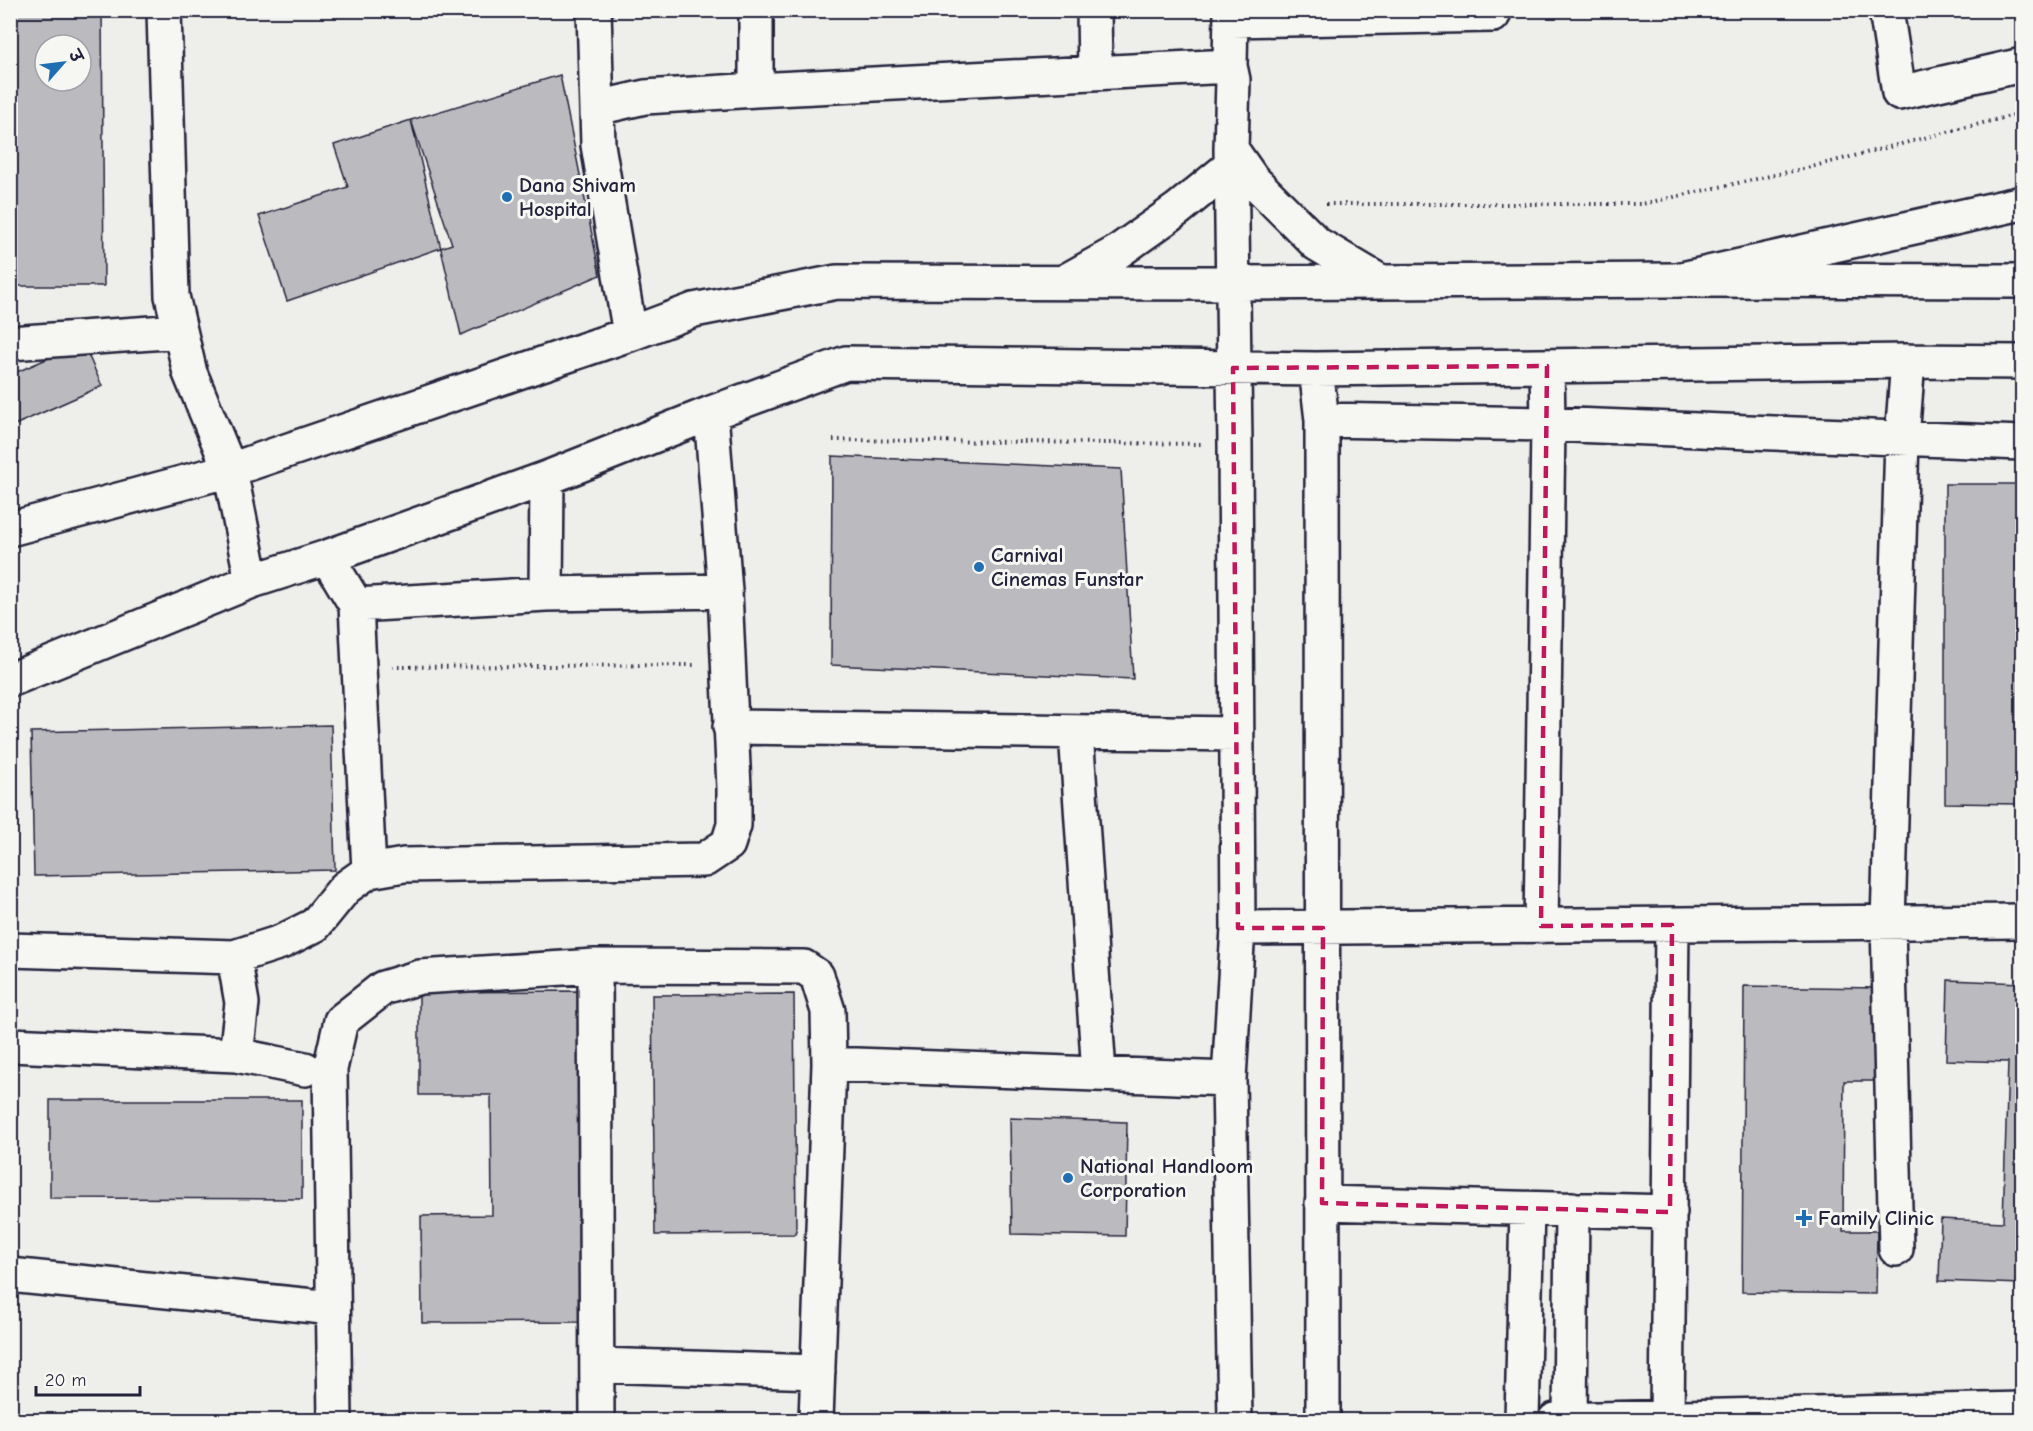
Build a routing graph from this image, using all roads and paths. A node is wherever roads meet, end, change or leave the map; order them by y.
1 (164, 10) edge
2 (594, 10) edge
3 (756, 10) edge
4 (1094, 10) edge
5 (1886, 10) edge
6 (1231, 15) edge
7 (1493, 15) dead end
8 (2022, 65) edge
9 (1230, 66) junction
10 (1095, 72) junction
11 (756, 90) junction
12 (597, 108) junction
13 (2022, 114) edge
14 (1231, 157) junction
15 (1275, 203) junction
16 (2022, 203) edge
17 (1677, 280) junction
18 (2022, 281) edge
19 (1381, 282) junction
20 (1062, 283) junction
21 (1234, 283) junction
22 (180, 331) junction
23 (630, 334) junction
24 (10, 343) edge
25 (1908, 361) junction
26 (2022, 362) edge
27 (1547, 366) junction
28 (1233, 368) junction
29 (1316, 369) junction
30 (711, 413) junction
31 (1322, 420) junction
32 (1548, 424) junction
33 (1902, 438) junction
34 (833, 440) dead end
35 (2022, 443) edge
36 (1235, 444) junction
37 (230, 470) junction
38 (547, 478) junction
39 (10, 529) edge
40 (327, 557) junction
41 (252, 581) junction
42 (725, 591) junction
43 (546, 594) junction
44 (356, 605) junction
45 (728, 665) junction
46 (359, 668) junction
47 (10, 680) edge
48 (730, 727) junction
49 (1076, 732) junction
50 (1236, 734) junction
51 (369, 871) junction
52 (2022, 921) edge
53 (1888, 923) junction
54 (1672, 925) junction
55 (1541, 926) junction
56 (1238, 928) junction
57 (1323, 928) junction
58 (10, 950) edge
59 (234, 957) junction
60 (595, 966) junction
61 (10, 1046) edge
62 (237, 1055) junction
63 (829, 1064) junction
64 (305, 1069) dead end
65 (1099, 1074) junction
66 (1229, 1079) junction
67 (1322, 1203) junction
68 (1527, 1209) junction
69 (1572, 1209) junction
70 (1670, 1212) junction
71 (1896, 1249) dead end
72 (10, 1275) edge
73 (333, 1308) junction
74 (597, 1365) junction
75 (818, 1372) junction
76 (2022, 1409) edge
77 (1667, 1419) edge
78 (335, 1420) edge
79 (597, 1420) edge
80 (816, 1420) edge
81 (1235, 1420) edge
82 (1323, 1420) edge
83 (1522, 1420) edge
84 (1555, 1420) edge
85 (1570, 1420) edge

1 - 22 street
2 - 12 street
3 - 11 street
4 - 10 street
5 - 8 street
6 - 7 street
6 - 9 street
9 - 10 street
9 - 14 street
10 - 11 street
11 - 12 street
12 - 23 street
13 - 15 path
14 - 15 street
14 - 20 street
14 - 21 street
15 - 19 street
16 - 17 street
17 - 18 street
17 - 19 street
19 - 21 street
20 - 21 street
20 - 23 street
21 - 28 street
22 - 24 street
22 - 37 street
23 - 37 street
25 - 26 street
25 - 27 street
25 - 33 street
27 - 29 street
27 - 32 street
28 - 29 street
28 - 30 street
28 - 36 street
29 - 31 street
30 - 38 street
30 - 42 street
31 - 32 street
31 - 57 street
32 - 33 street
32 - 55 street
33 - 35 street
33 - 53 street
34 - 36 path
36 - 50 street
37 - 39 street
37 - 41 street
38 - 40 street
38 - 43 street
40 - 41 street
40 - 44 street
41 - 47 street
42 - 43 street
42 - 45 street
43 - 44 street
44 - 46 street
45 - 46 path
45 - 48 street
46 - 51 street
48 - 49 street
48 - 51 street
49 - 50 street
49 - 65 street
50 - 56 street
51 - 59 street
52 - 53 street
53 - 54 street
53 - 71 street
54 - 55 street
54 - 70 street
55 - 57 street
56 - 57 street
56 - 66 street
57 - 67 street
58 - 59 street
59 - 62 street
60 - 63 street
60 - 73 street
60 - 74 street
61 - 62 street
62 - 64 street
63 - 65 street
63 - 75 street
65 - 66 street
66 - 81 street
67 - 68 street
67 - 82 street
68 - 69 street
68 - 83 street
69 - 70 street
69 - 85 street
70 - 77 street
72 - 73 street
73 - 78 street
74 - 75 street
74 - 79 street
75 - 80 street
76 - 77 street
77 - 85 street
84 - 85 street

